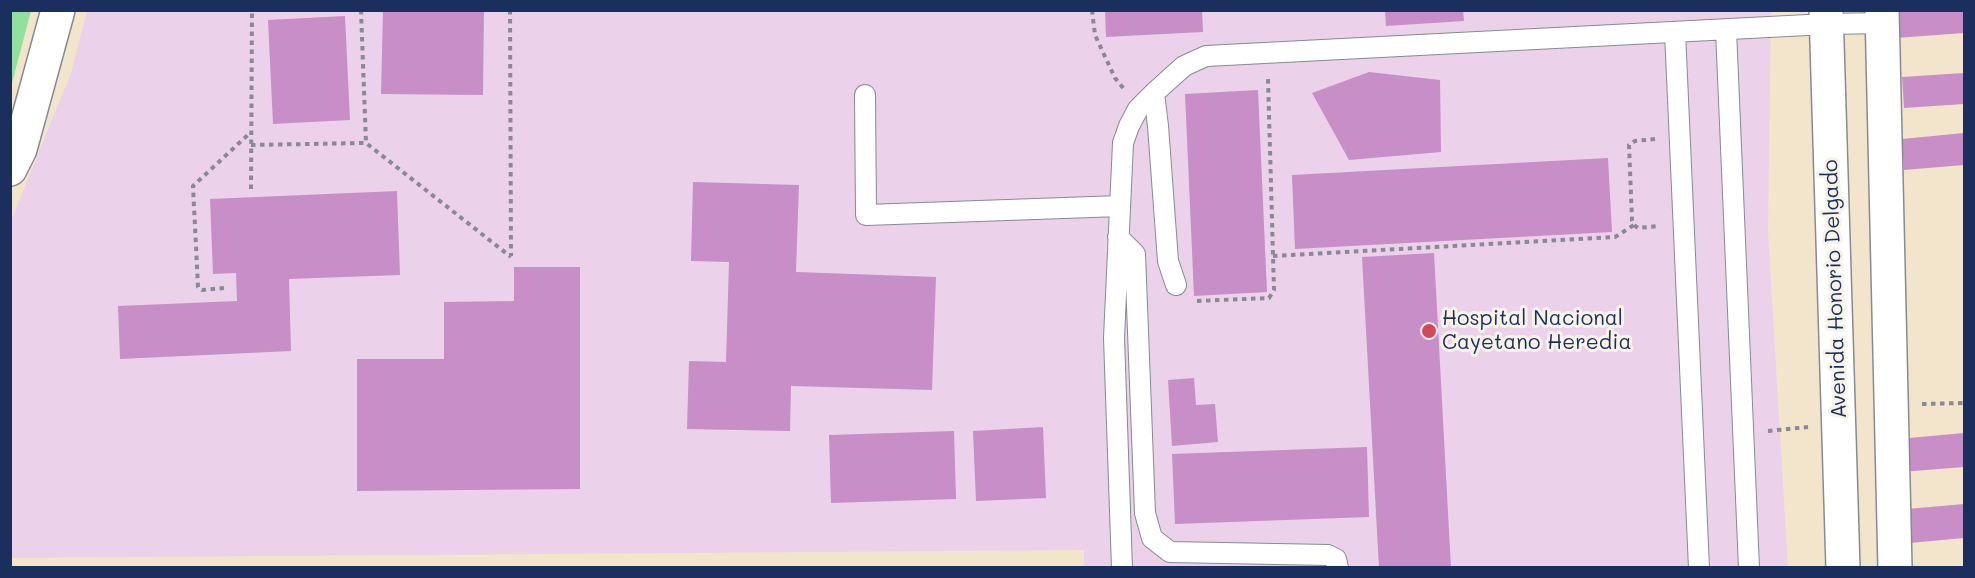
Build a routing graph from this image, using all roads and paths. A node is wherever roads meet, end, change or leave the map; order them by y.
1 (58, 10) edge
2 (252, 10) edge
3 (361, 10) edge
4 (510, 10) edge
5 (1092, 10) edge
6 (1827, 17) edge
7 (1882, 17) edge
8 (1725, 30) junction
9 (1675, 32) junction
10 (1268, 53) junction
11 (1154, 93) junction
12 (865, 95) dead end
13 (1138, 109) junction
14 (251, 132) junction
15 (1679, 137) junction
16 (366, 143) junction
17 (251, 145) junction
18 (10, 169) edge
19 (251, 189) dead end
20 (1120, 206) junction
21 (1683, 223) junction
22 (1634, 225) junction
23 (1118, 237) junction
24 (1273, 256) junction
25 (1176, 285) joint
26 (224, 288) dead end
27 (1965, 403) edge
28 (1892, 405) junction
29 (1122, 567) edge
30 (1338, 567) edge
31 (1699, 567) edge
32 (1749, 567) edge
33 (1843, 567) edge
34 (1895, 567) edge

1 - 18 street
2 - 14 path
3 - 16 path
4 - 16 path
5 - 13 path
6 - 7 lane
6 - 8 lane
6 - 33 street, Avenida Honorio Delgado
7 - 28 street
8 - 9 lane
8 - 32 lane
9 - 10 lane
9 - 15 lane
10 - 11 lane
10 - 24 path
11 - 13 lane
11 - 25 lane
12 - 20 lane
13 - 20 lane
14 - 17 path
14 - 26 path
15 - 21 lane
15 - 22 path
16 - 17 path
17 - 19 path
20 - 23 lane
21 - 22 path
21 - 31 lane
22 - 24 path
23 - 29 lane
23 - 30 lane
24 - 25 path
27 - 28 path
28 - 34 street

